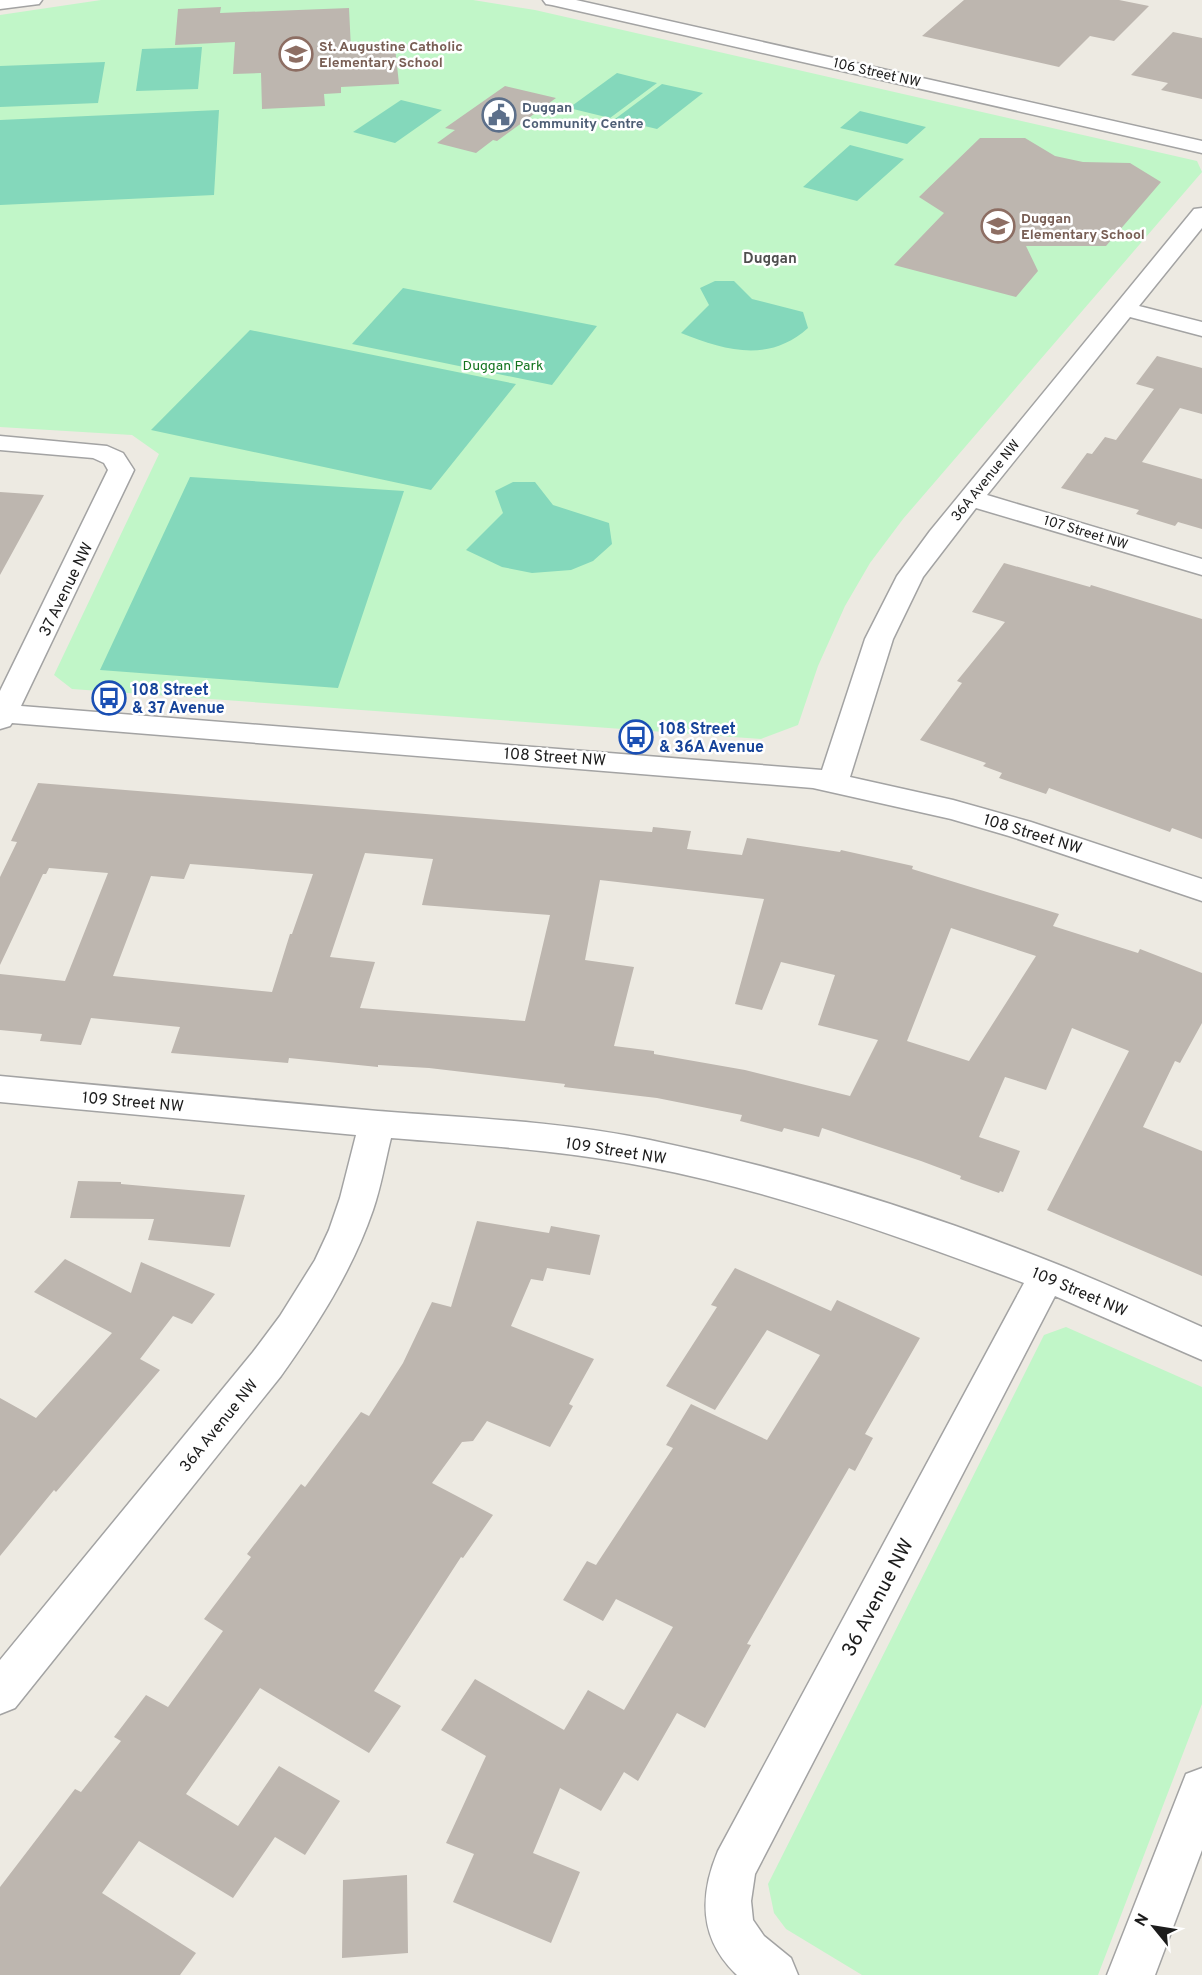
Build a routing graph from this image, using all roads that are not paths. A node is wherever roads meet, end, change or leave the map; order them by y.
1 (33, 0) edge
2 (552, 0) edge
3 (0, 4) edge
4 (1202, 147) edge
5 (1202, 214) edge
6 (1125, 309) junction
7 (1202, 329) edge
8 (0, 443) edge
9 (971, 498) junction
10 (1202, 567) edge
11 (1, 715) edge
12 (833, 782) junction
13 (1202, 890) edge
14 (0, 1089) edge
15 (376, 1124) junction
16 (1047, 1276) junction
17 (1202, 1344) edge
18 (0, 1694) edge
19 (1202, 1790) edge
20 (774, 1975) edge
21 (1131, 1975) edge

1 - 3 street
2 - 4 street, 106 Street NW
5 - 6 street, 36A Avenue NW
6 - 7 street
6 - 9 street, 36A Avenue NW
8 - 11 street, 37 Avenue NW
9 - 10 street, 107 Street NW
9 - 12 street, 36A Avenue NW
11 - 12 street, 108 Street NW
12 - 13 street, 108 Street NW
14 - 15 street, 109 Street NW
15 - 16 street, 109 Street NW
15 - 18 street, 36A Avenue NW
16 - 17 street, 109 Street NW
16 - 20 street, 36 Avenue NW
19 - 21 street

